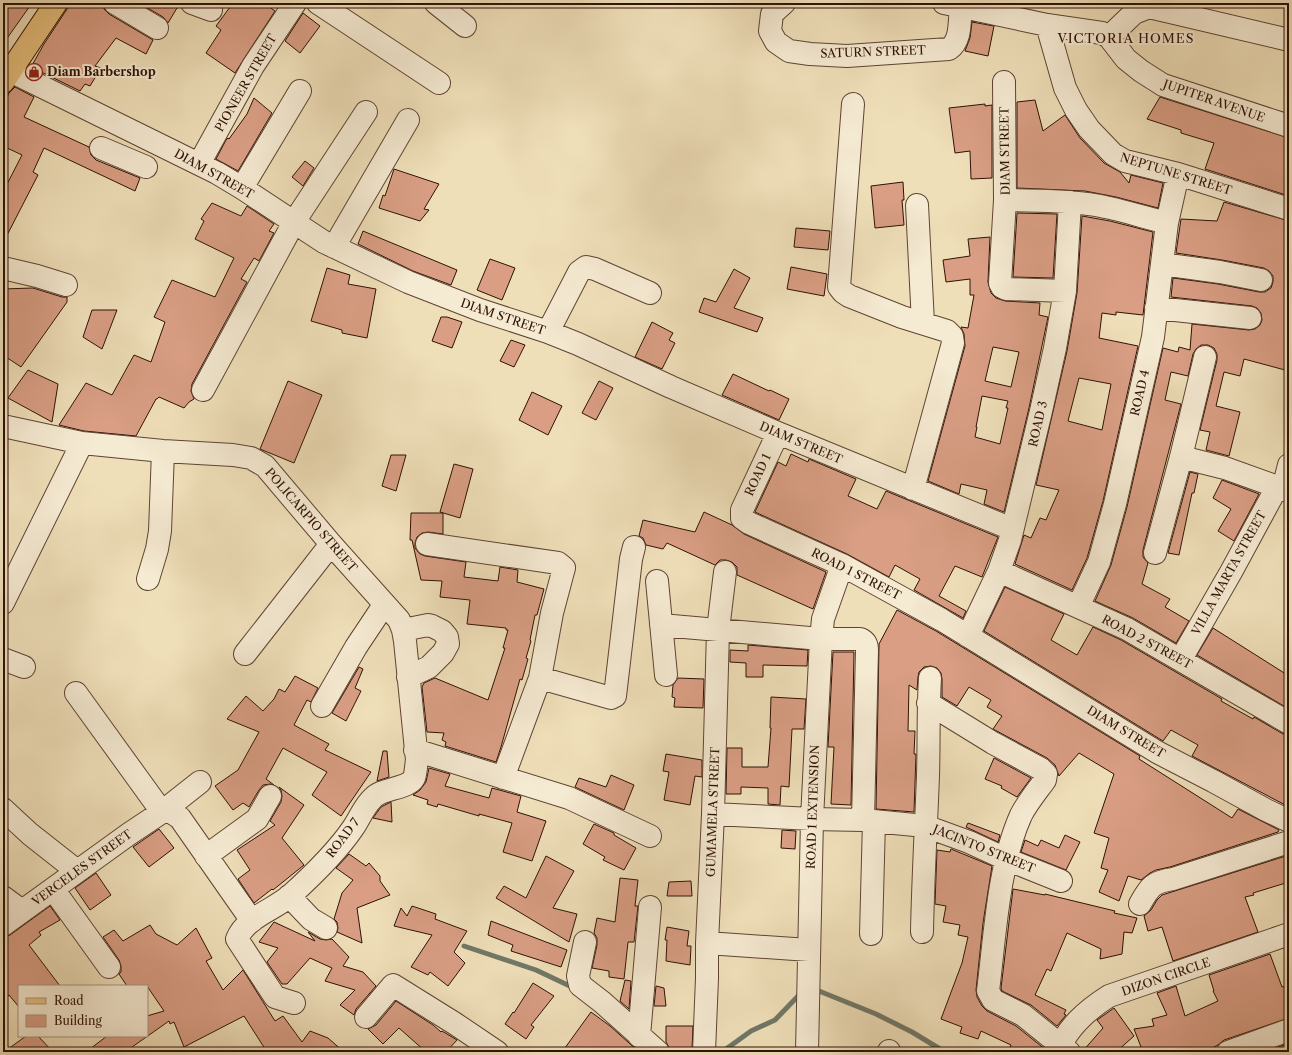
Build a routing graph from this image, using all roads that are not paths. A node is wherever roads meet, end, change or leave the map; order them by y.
1 (56, 3) edge
2 (115, 3) edge
3 (295, 3) edge
4 (318, 3) edge
5 (436, 3) edge
6 (784, 3) edge
7 (953, 4) edge
8 (1047, 25) junction
9 (465, 26) dead end
10 (157, 28) dead end
11 (1108, 37) junction
12 (1289, 40) edge
13 (7, 76) edge
14 (1004, 82) dead end
15 (438, 83) dead end
16 (300, 92) dead end
17 (853, 104) dead end
18 (366, 112) dead end
19 (408, 120) dead end
20 (1289, 126) edge
21 (147, 138) junction
22 (101, 148) dead end
23 (199, 164) junction
24 (1178, 174) junction
25 (242, 188) junction
26 (1005, 200) junction
27 (1070, 202) junction
28 (917, 205) dead end
29 (1289, 209) edge
30 (294, 222) junction
31 (1167, 223) junction
32 (334, 246) junction
33 (1162, 264) junction
34 (3, 268) edge
35 (1261, 280) dead end
36 (66, 285) dead end
37 (1065, 291) junction
38 (650, 293) dead end
39 (1156, 308) junction
40 (1250, 318) dead end
41 (923, 322) junction
42 (548, 332) junction
43 (1205, 357) dead end
44 (203, 390) dead end
45 (3, 426) edge
46 (778, 433) junction
47 (82, 443) junction
48 (163, 451) junction
49 (1181, 457) junction
50 (1289, 464) edge
51 (913, 489) junction
52 (1283, 489) edge
53 (742, 518) joint
54 (1012, 529) junction
55 (331, 544) junction
56 (427, 544) dead end
57 (634, 547) dead end
58 (1155, 553) dead end
59 (842, 565) junction
60 (999, 571) junction
61 (724, 572) dead end
62 (148, 579) dead end
63 (657, 581) dead end
64 (3, 603) edge
65 (384, 605) junction
66 (1078, 607) junction
67 (661, 625) junction
68 (403, 630) junction
69 (718, 630) junction
70 (968, 636) junction
71 (821, 639) junction
72 (245, 654) dead end
73 (3, 658) edge
74 (1181, 659) junction
75 (24, 667) dead end
76 (666, 675) dead end
77 (408, 677) junction
78 (540, 678) junction
79 (930, 678) dead end
80 (76, 693) dead end
81 (928, 703) junction
82 (322, 706) dead end
83 (1289, 723) edge
84 (415, 750) junction
85 (503, 778) junction
86 (200, 782) dead end
87 (270, 796) dead end
88 (3, 809) edge
89 (162, 812) junction
90 (713, 814) junction
91 (812, 819) junction
92 (868, 820) junction
93 (1289, 821) edge
94 (925, 826) junction
95 (650, 836) dead end
96 (1289, 842) edge
97 (206, 856) junction
98 (1006, 859) junction
99 (77, 871) junction
100 (1061, 881) dead end
101 (53, 889) junction
102 (289, 896) junction
103 (3, 897) edge
104 (1140, 904) dead end
105 (650, 907) dead end
106 (22, 911) junction
107 (252, 921) junction
108 (3, 925) edge
109 (326, 928) dead end
110 (922, 932) dead end
111 (871, 934) dead end
112 (1289, 934) edge
113 (585, 942) dead end
114 (707, 943) junction
115 (809, 950) junction
116 (109, 967) dead end
117 (294, 1003) dead end
118 (366, 1017) dead end
119 (1289, 1030) edge
120 (639, 1036) junction
121 (1063, 1050) edge
122 (497, 1052) edge
123 (658, 1052) edge
124 (704, 1052) edge
125 (807, 1052) edge
126 (1228, 1052) edge

1 - 13 main road
2 - 10 street
3 - 23 street, PIONEER STREET
4 - 15 street
5 - 9 street
6 - 7 street, SATURN STREET
7 - 8 street
8 - 11 street
8 - 24 street, NEPTUNE STREET
11 - 12 street
11 - 20 street, JUPITER AVENUE
13 - 21 street, DIAM STREET
14 - 26 street, DIAM STREET
16 - 25 street
17 - 41 street
18 - 30 street
19 - 32 street
21 - 22 street
21 - 23 street, DIAM STREET
23 - 25 street, DIAM STREET
24 - 29 street, NEPTUNE STREET
24 - 31 street, ROAD 4
25 - 30 street, DIAM STREET
26 - 27 street, DIAM STREET
26 - 37 street
27 - 31 street, DIAM STREET
27 - 37 street, ROAD 3
28 - 41 street
30 - 32 street, DIAM STREET
30 - 44 street
31 - 33 street, ROAD 4
32 - 42 street, DIAM STREET
33 - 35 street
33 - 39 street, ROAD 4
34 - 36 street
37 - 54 street, ROAD 3
38 - 42 street
39 - 40 street
39 - 66 street, ROAD 4
41 - 51 street
42 - 46 street, DIAM STREET
43 - 49 street
45 - 47 street, POLICARPIO STREET
46 - 51 street, DIAM STREET
46 - 53 street, ROAD 1
47 - 48 street, POLICARPIO STREET
47 - 64 street
48 - 55 street, POLICARPIO STREET
48 - 62 street
49 - 52 street
49 - 58 street
50 - 52 street, VILLA MARTA STREET
51 - 54 street, DIAM STREET
52 - 74 street, VILLA MARTA STREET
53 - 59 street, ROAD 1 STREET
54 - 60 street, ROAD 3
55 - 65 street, POLICARPIO STREET
55 - 72 street
56 - 78 street
57 - 78 street
59 - 70 street, ROAD 1 STREET
59 - 71 street, ROAD 1 EXTENSION
60 - 66 street, ROAD 2 STREET
60 - 70 street, ROAD 3
61 - 69 street, GUMAMELA STREET
63 - 67 street
65 - 68 street, POLICARPIO STREET
65 - 82 street
66 - 74 street, ROAD 2 STREET
67 - 69 street
67 - 76 street
68 - 77 street, POLICARPIO STREET
68 - 77 street
69 - 71 street
69 - 90 street, GUMAMELA STREET
70 - 93 street, DIAM STREET
71 - 91 street, ROAD 1 EXTENSION
71 - 92 street
73 - 75 street
74 - 83 street, ROAD 2 STREET
77 - 84 street, POLICARPIO STREET
78 - 85 street
79 - 81 street
80 - 89 street
81 - 94 street
81 - 98 street
84 - 85 street
84 - 102 street, ROAD 7
85 - 95 street
86 - 89 street, VERCELES STREET
87 - 97 street
88 - 99 street
89 - 97 street
89 - 99 street, VERCELES STREET
90 - 91 street, JACINTO STREET
90 - 114 street, GUMAMELA STREET
91 - 92 street, JACINTO STREET
91 - 115 street, ROAD 1 EXTENSION
92 - 94 street, JACINTO STREET
92 - 111 street
94 - 98 street, JACINTO STREET
94 - 110 street
96 - 104 street
97 - 107 street
98 - 100 street, JACINTO STREET
98 - 121 street
99 - 101 street, VERCELES STREET
101 - 106 street, VERCELES STREET
101 - 116 street
102 - 107 street, ROAD 7
102 - 109 street
103 - 106 street
105 - 120 street
106 - 108 street, VERCELES STREET
107 - 117 street, ROAD 7
112 - 121 street, DIZON CIRCLE
113 - 120 street
114 - 115 street
114 - 124 street, GUMAMELA STREET
115 - 125 street, ROAD 1 EXTENSION
118 - 122 street
119 - 126 street
120 - 123 street

